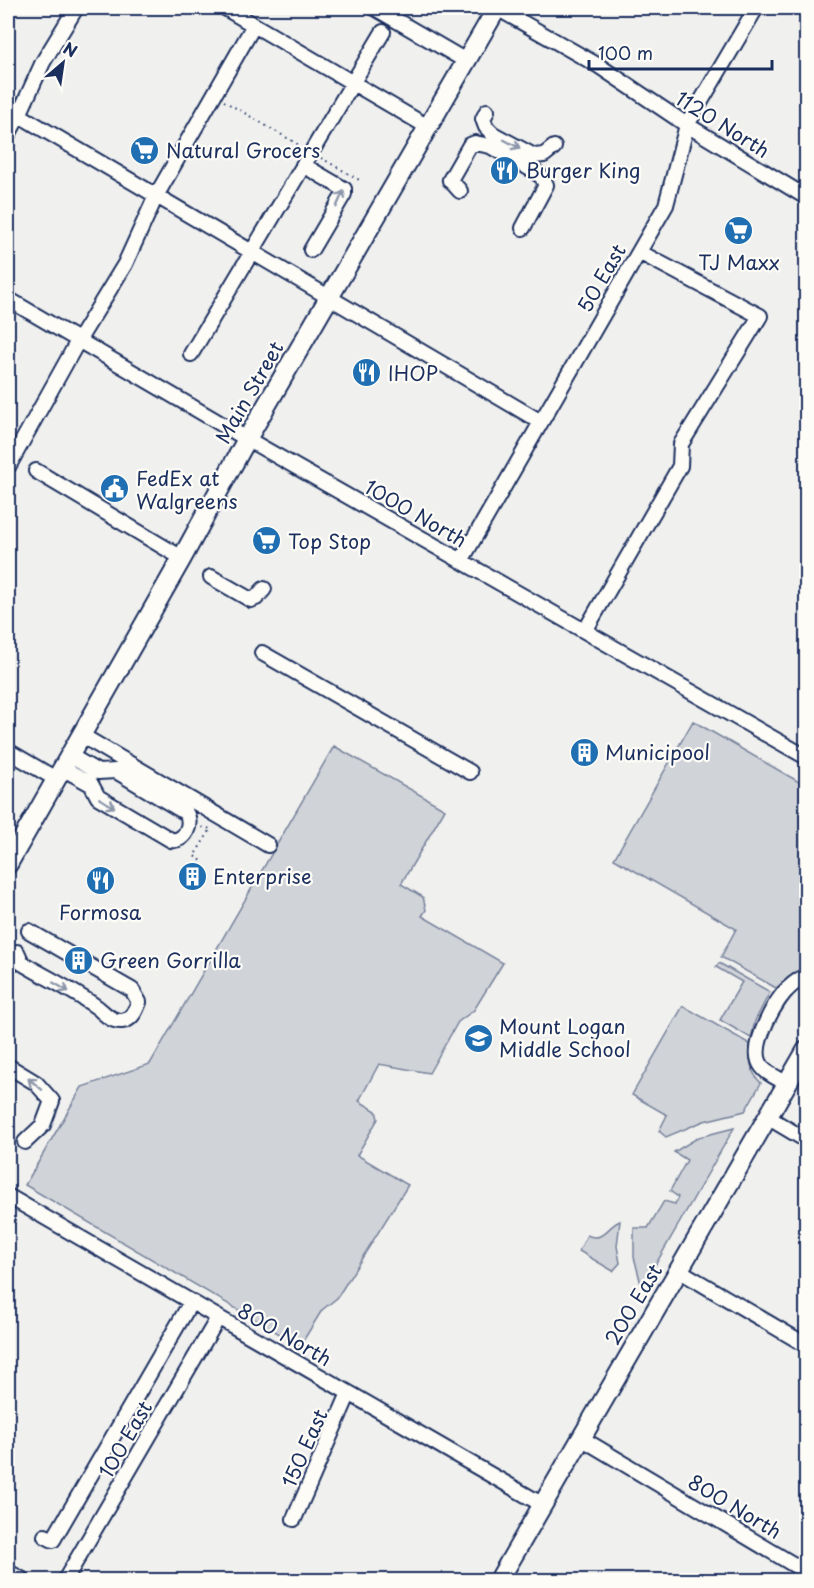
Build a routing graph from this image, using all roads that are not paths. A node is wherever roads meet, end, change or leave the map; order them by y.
1 (76, 8) edge
2 (225, 8) edge
3 (375, 8) edge
4 (497, 8) edge
5 (756, 8) edge
6 (254, 25) junction
7 (383, 32) dead end
8 (466, 61) junction
9 (352, 83) junction
10 (487, 111) dead end
11 (19, 115) junction
12 (687, 125) junction
13 (428, 127) junction
14 (8, 135) edge
15 (554, 147) dead end
16 (303, 165) junction
17 (460, 191) dead end
18 (156, 196) junction
19 (807, 197) edge
20 (523, 228) dead end
21 (311, 250) dead end
22 (639, 252) junction
23 (251, 253) junction
24 (328, 298) junction
25 (8, 299) edge
26 (78, 340) junction
27 (191, 354) dead end
28 (541, 422) junction
29 (247, 440) junction
30 (8, 467) edge
31 (36, 471) dead end
32 (182, 558) junction
33 (461, 561) junction
34 (211, 577) dead end
35 (264, 589) dead end
36 (585, 631) junction
37 (262, 653) dead end
38 (81, 735) junction
39 (8, 751) edge
40 (807, 757) edge
41 (62, 767) junction
42 (470, 772) dead end
43 (268, 845) dead end
44 (8, 864) edge
45 (29, 931) dead end
46 (17, 952) dead end
47 (807, 975) edge
48 (807, 1051) edge
49 (8, 1066) edge
50 (788, 1084) junction
51 (769, 1118) junction
52 (807, 1140) edge
53 (24, 1142) dead end
54 (8, 1196) edge
55 (680, 1271) junction
56 (191, 1302) junction
57 (218, 1318) junction
58 (807, 1345) edge
59 (349, 1393) junction
60 (581, 1438) junction
61 (543, 1505) junction
62 (294, 1519) dead end
63 (45, 1536) dead end
64 (8, 1572) edge
65 (807, 1572) edge
66 (23, 1581) edge
67 (65, 1581) edge
68 (499, 1581) edge

1 - 11 street
2 - 6 street
3 - 8 street
4 - 8 main road, Main Street
4 - 12 street, 1120 North
5 - 12 street, 50 East
6 - 9 street
6 - 18 street
7 - 9 street
8 - 13 main road, Main Street
9 - 13 street
9 - 16 street
10 -> 15 street
11 - 14 street
11 - 18 street
12 - 19 street, 1120 North
12 - 22 street, 50 East
13 - 24 main road, Main Street
21 -> 16 street
16 - 23 street
17 - 20 street
18 - 23 street
18 - 26 street
22 - 28 street, 50 East
22 - 36 street
23 - 24 street
23 - 27 street
24 - 28 street
24 - 29 main road, Main Street
25 - 26 street, 1000 North
26 - 29 street, 1000 North
26 - 30 street
28 - 33 street, 50 East
29 - 32 main road, Main Street
29 - 33 street, 1000 North
31 - 32 street
32 - 38 main road, Main Street
33 - 36 street, 1000 North
34 - 35 street
36 - 40 street, 1000 North
37 - 42 street
38 - 41 main road, Main Street
38 - 43 street
39 - 41 street
41 -> 41 street
41 - 44 main road, Main Street
46 -> 45 street
47 - 50 street
48 - 50 main road, 200 East
53 -> 49 street
50 - 51 main road, 200 East
51 - 52 street
51 - 55 main road, 200 East
54 - 56 street, 800 North
55 - 58 street
55 - 60 main road, 200 East
56 - 57 street, 800 North
56 - 63 street
57 - 59 street, 800 North
57 - 67 street, 100 East
59 - 61 street, 800 North
59 - 62 street, 150 East
60 - 61 main road, 200 East
60 - 65 street, 800 North
61 - 68 main road, 200 East
64 - 66 street

